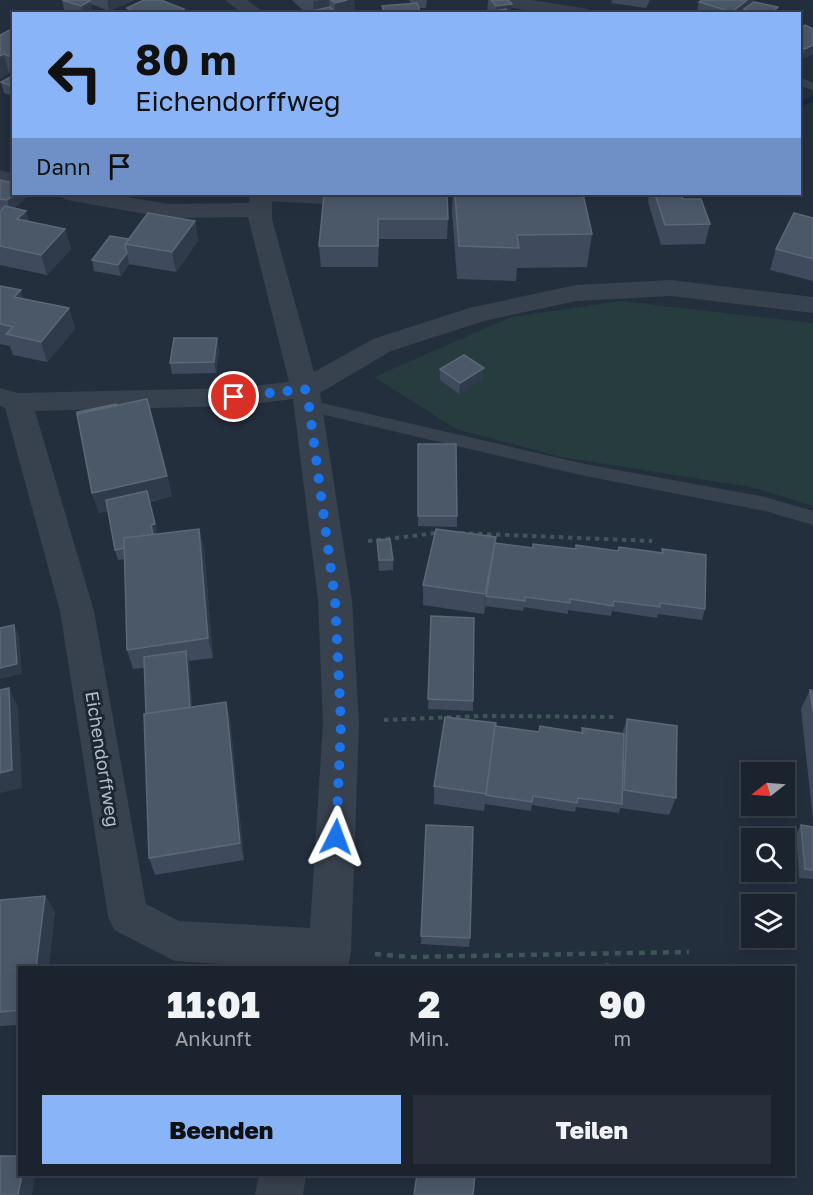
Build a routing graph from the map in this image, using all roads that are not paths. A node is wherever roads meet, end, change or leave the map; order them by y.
1 (234, 0) edge
2 (498, 0) edge
3 (254, 12) edge
4 (571, 12) edge
5 (801, 82) edge
6 (811, 87) dead end
7 (77, 195) edge
8 (261, 200) edge
9 (368, 201) edge
10 (813, 305) edge
11 (307, 398) junction
12 (9, 399) edge
13 (813, 518) edge
14 (328, 959) edge
15 (284, 1176) edge
16 (279, 1195) edge

1 - 3 street
2 - 4 street
5 - 6 lane
7 - 8 street
8 - 9 lane
8 - 11 street
10 - 11 street
11 - 12 street, Eichendorffweg
11 - 13 lane
11 - 14 street
12 - 14 street, Eichendorffweg
15 - 16 street

